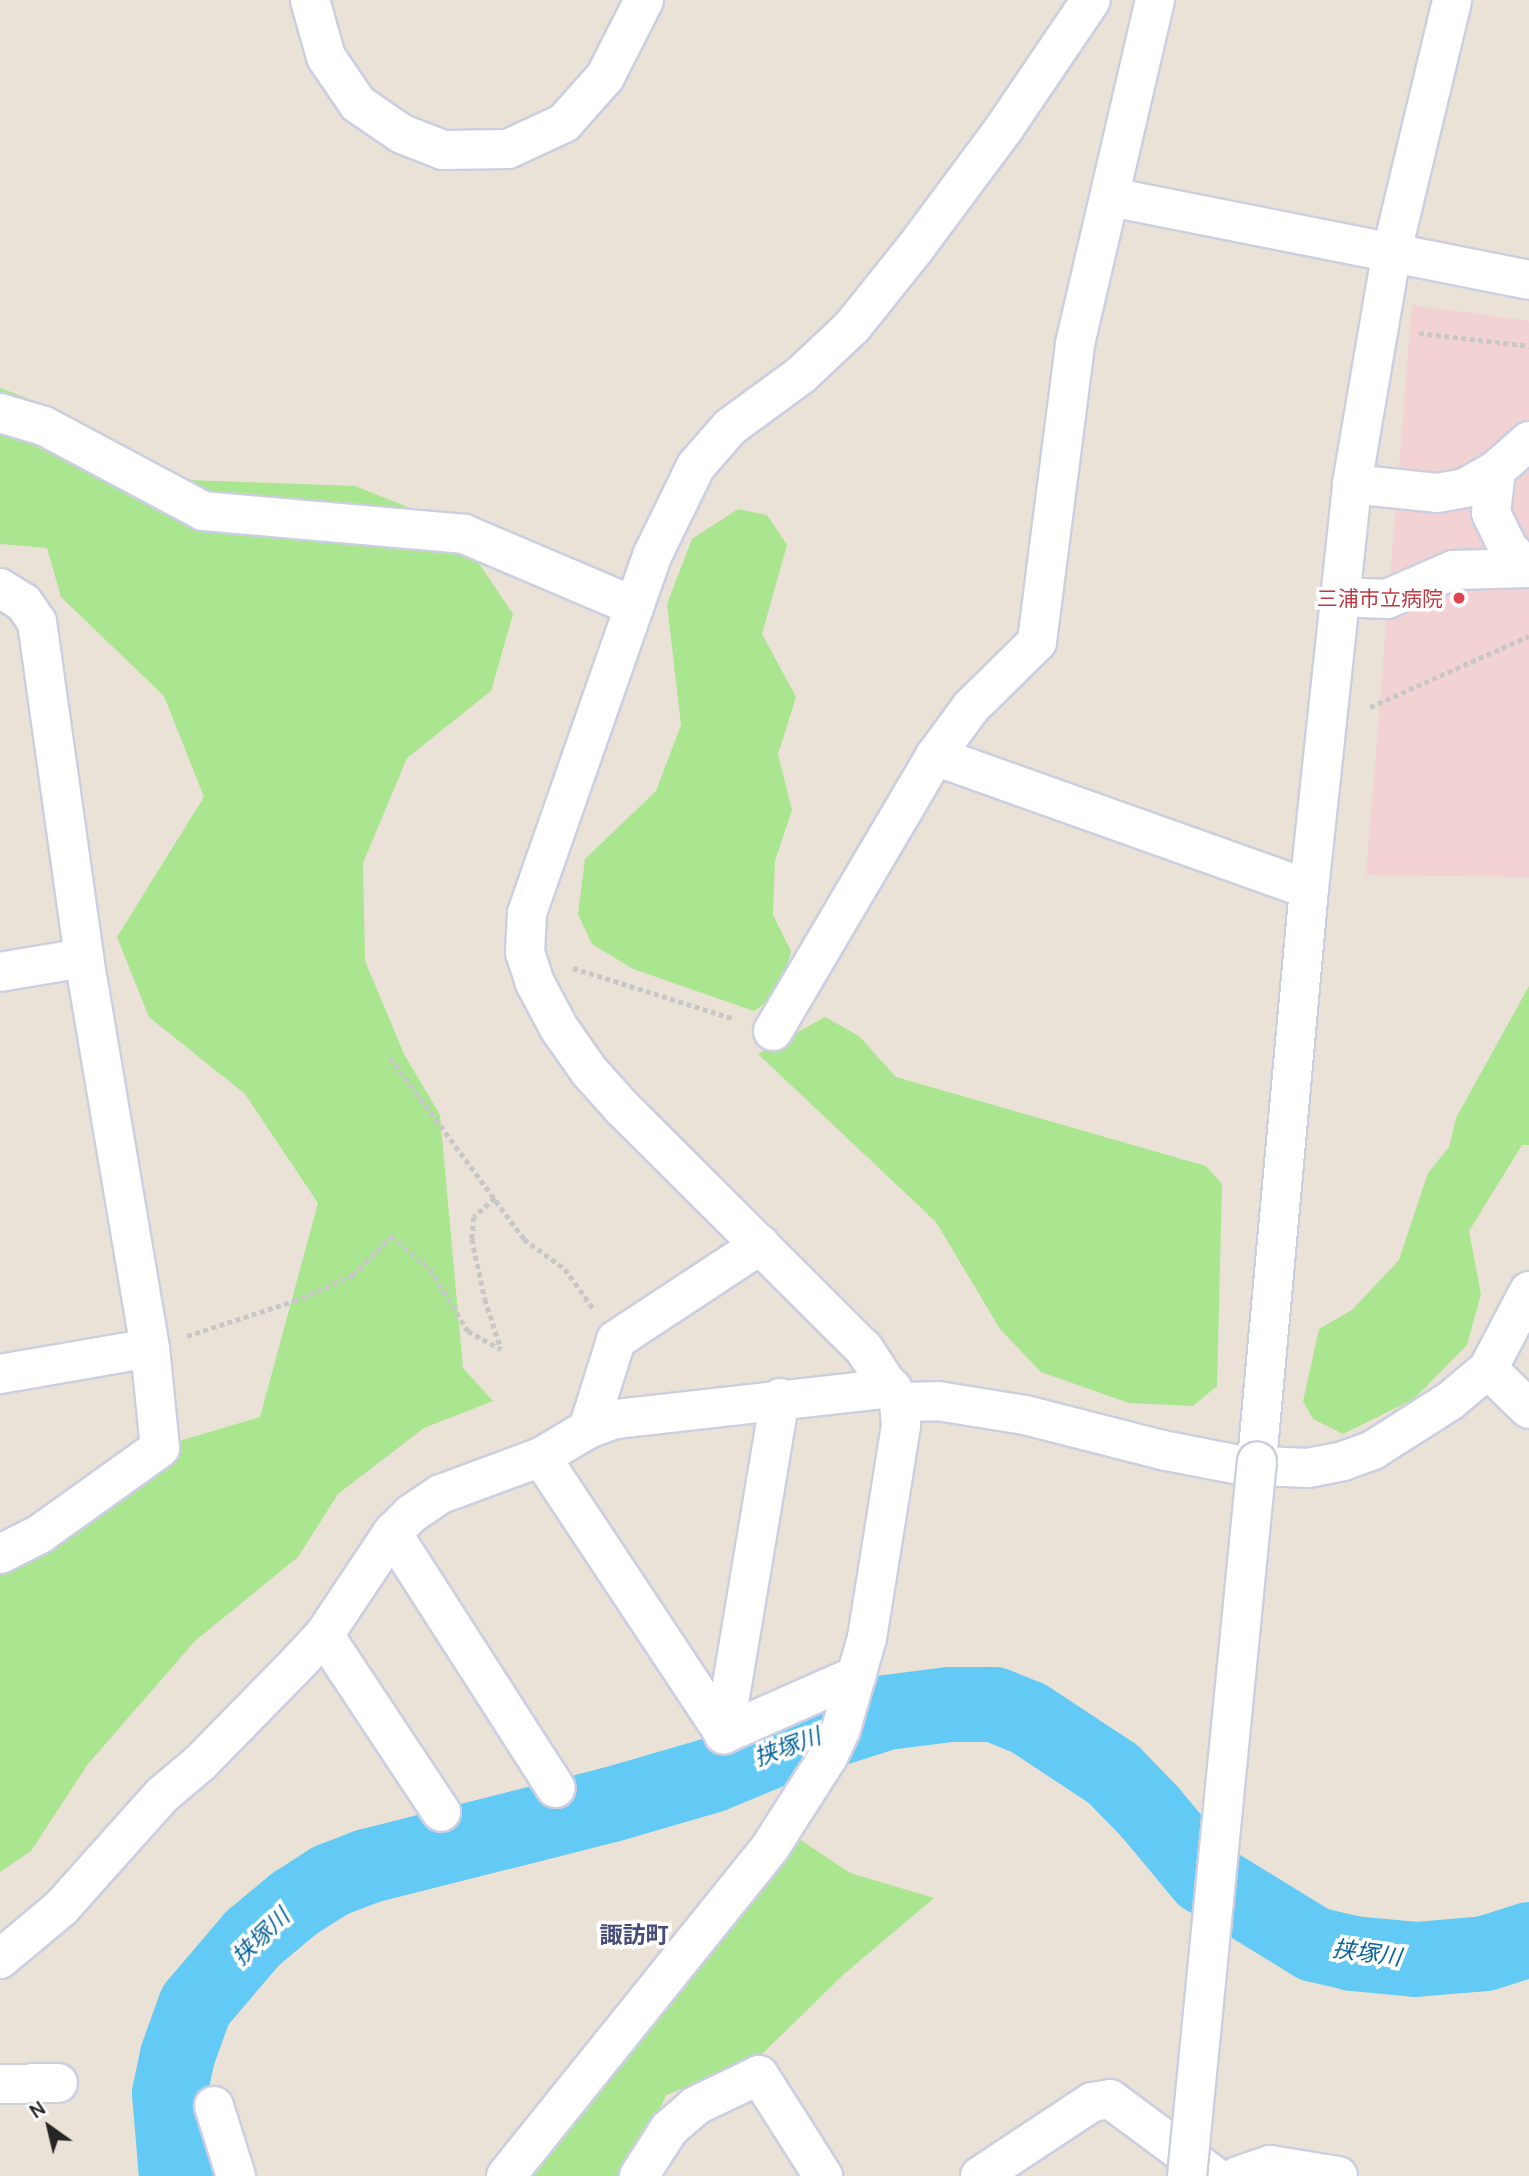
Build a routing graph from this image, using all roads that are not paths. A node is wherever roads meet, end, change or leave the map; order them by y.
1 (310, 0) edge
2 (644, 0) edge
3 (1091, 0) edge
4 (1155, 0) edge
5 (1452, 0) edge
6 (1111, 197) junction
7 (1391, 255) junction
8 (1529, 280) edge
9 (0, 413) edge
10 (1529, 441) edge
11 (1496, 470) junction
12 (1352, 484) junction
13 (1529, 567) edge
14 (0, 588) edge
15 (1339, 597) junction
16 (634, 606) junction
17 (935, 756) junction
18 (1309, 889) junction
19 (84, 958) junction
20 (0, 972) edge
21 (773, 1031) road end
22 (760, 1245) junction
23 (1529, 1291) edge
24 (150, 1348) junction
25 (1488, 1369) junction
26 (0, 1374) edge
27 (895, 1395) junction
28 (780, 1398) junction
29 (1529, 1409) edge
30 (588, 1429) junction
31 (541, 1457) junction
32 (392, 1533) junction
33 (0, 1555) edge
34 (324, 1635) junction
35 (854, 1685) junction
36 (724, 1734) junction
37 (556, 1788) dead end
38 (441, 1812) dead end
39 (0, 1959) edge
40 (58, 2082) dead end
41 (0, 2084) edge
42 (214, 2106) dead end
43 (236, 2176) edge
44 (506, 2176) edge
45 (639, 2176) edge
46 (824, 2176) edge
47 (980, 2176) edge
48 (1187, 2176) edge
49 (1214, 2176) edge
50 (1238, 2176) edge
51 (1338, 2176) edge

1 - 2 street
3 - 16 street
4 - 6 street
5 - 7 street
6 - 7 street
6 - 17 street
7 - 8 street
7 - 12 street
9 - 16 street
10 - 11 street
11 - 12 street
11 - 13 street
12 - 15 street
13 - 15 street
14 - 19 street
15 - 18 street
16 - 22 street
17 - 18 street
17 - 21 street
18 - 48 street, bridge
19 - 20 street
19 - 24 street
22 - 27 street
22 - 30 street
23 - 25 street
24 - 26 street
24 - 33 street
25 - 27 street
25 - 29 street
27 - 28 street
27 - 35 street
28 - 30 street
28 - 36 street
30 - 31 street
31 - 32 street
31 - 36 street
32 - 34 street
32 - 37 street
34 - 38 street
34 - 39 street
35 - 36 street
35 - 44 street
40 - 41 street
42 - 43 street
45 - 46 street
47 - 49 street
50 - 51 street

